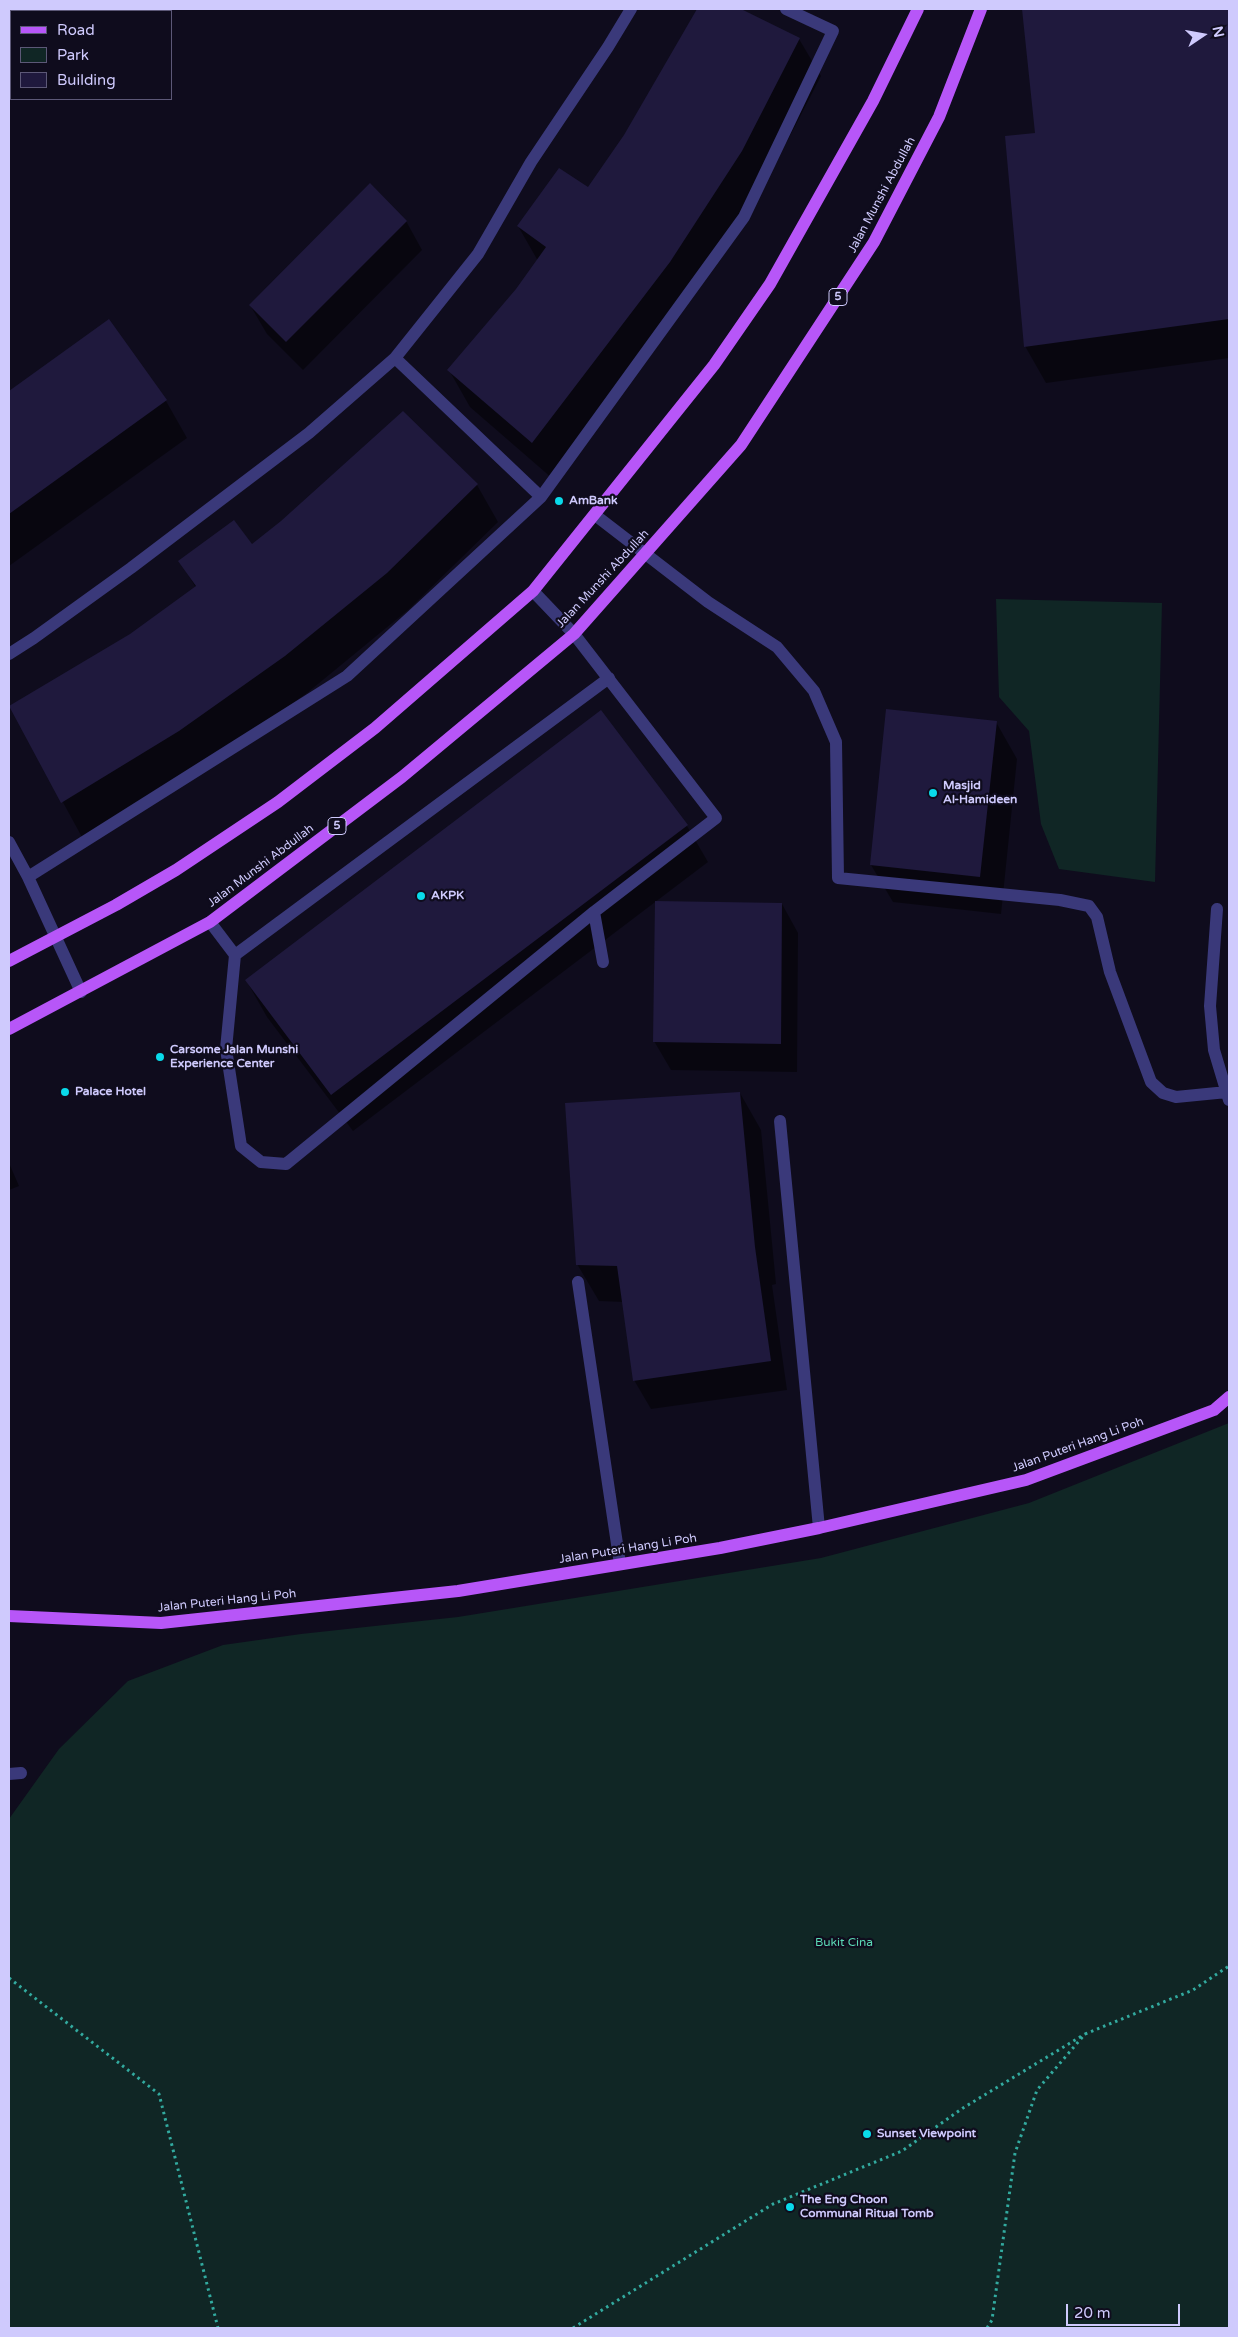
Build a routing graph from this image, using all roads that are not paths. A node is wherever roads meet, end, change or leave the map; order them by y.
1 (631, 9) edge
2 (786, 9) edge
3 (918, 9) edge
4 (981, 9) edge
5 (395, 358) junction
6 (541, 497) junction
7 (595, 515) junction
8 (645, 554) junction
9 (533, 591) junction
10 (574, 634) junction
11 (9, 654) edge
12 (609, 678) junction
13 (9, 842) edge
14 (28, 878) junction
15 (1217, 910) dead end
16 (594, 912) junction
17 (210, 922) junction
18 (55, 936) junction
19 (235, 955) junction
20 (9, 961) edge
21 (604, 962) dead end
22 (81, 992) junction
23 (9, 1029) edge
24 (1228, 1096) edge
25 (780, 1120) dead end
26 (578, 1282) dead end
27 (1229, 1396) edge
28 (819, 1528) junction
29 (620, 1564) junction
30 (9, 1616) edge

1 - 5 street
2 - 6 street
3 - 7 main road
4 - 8 main road, Jalan Munshi Abdullah / 5
5 - 6 street
5 - 11 street
6 - 14 street
7 - 8 street
7 - 9 main road
8 - 10 main road, Jalan Munshi Abdullah / 5
8 - 24 street
9 - 10 street
9 - 18 main road
10 - 12 street
10 - 17 main road, Jalan Munshi Abdullah / 5
12 - 16 street
12 - 19 street
13 - 14 street
14 - 18 street
15 - 24 street
16 - 19 street
16 - 21 street
17 - 19 street
17 - 22 main road, Jalan Munshi Abdullah / 5
18 - 20 main road
18 - 22 street
22 - 23 main road, Jalan Munshi Abdullah / 5
25 - 28 street
26 - 29 street
27 - 28 main road, Jalan Puteri Hang Li Poh
28 - 29 main road, Jalan Puteri Hang Li Poh
29 - 30 main road, Jalan Puteri Hang Li Poh

